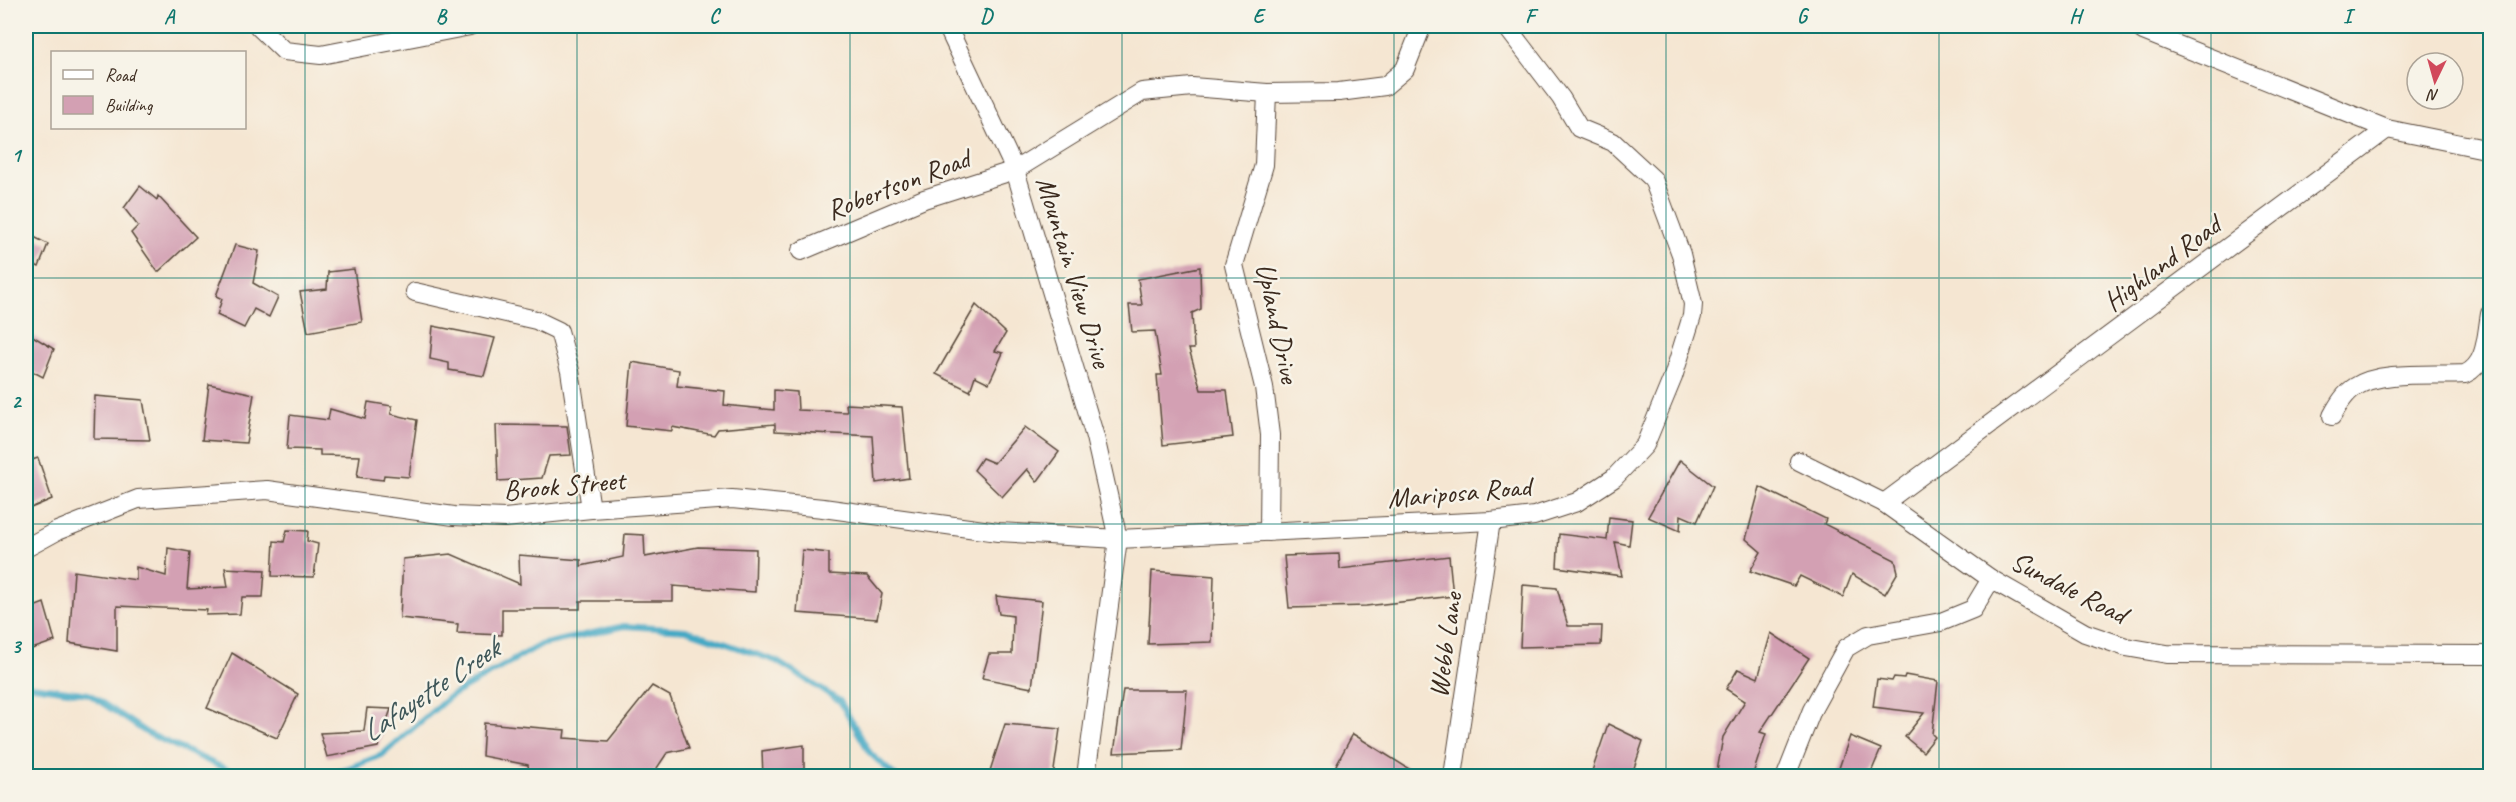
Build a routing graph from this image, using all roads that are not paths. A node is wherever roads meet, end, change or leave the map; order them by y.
1 (258, 26) edge
2 (470, 26) edge
3 (947, 26) edge
4 (1422, 26) edge
5 (1506, 26) edge
6 (2143, 31) dead end
7 (1267, 93) junction
8 (2387, 129) junction
9 (2490, 150) edge
10 (1015, 170) junction
11 (801, 251) dead end
12 (415, 292) dead end
13 (2490, 314) edge
14 (2332, 416) dead end
15 (1799, 461) dead end
16 (1884, 503) junction
17 (591, 509) junction
18 (1491, 520) junction
19 (1269, 532) junction
20 (1118, 539) junction
21 (26, 548) edge
22 (1991, 579) junction
23 (2490, 655) edge
24 (1086, 777) edge
25 (1453, 777) edge
26 (1786, 777) edge

1 - 2 street
3 - 10 street
4 - 7 street, Mountain View Drive
5 - 18 street, Mariposa Road
6 - 8 street
7 - 10 street, Mountain View Drive
7 - 19 street, Upland Drive
8 - 9 street
8 - 16 street, Highland Road
10 - 11 street, Robertson Road
10 - 20 street, Mountain View Drive
12 - 17 street
13 - 14 street
15 - 16 street, Sundale Road
16 - 22 street, Sundale Road
17 - 20 street, Brook Street
17 - 21 street, Brook Street
18 - 19 street, Mariposa Road
18 - 25 street, Webb Lane
19 - 20 street, Mariposa Road
20 - 24 street, Mountain View Drive
22 - 23 street, Sundale Road
22 - 26 street

